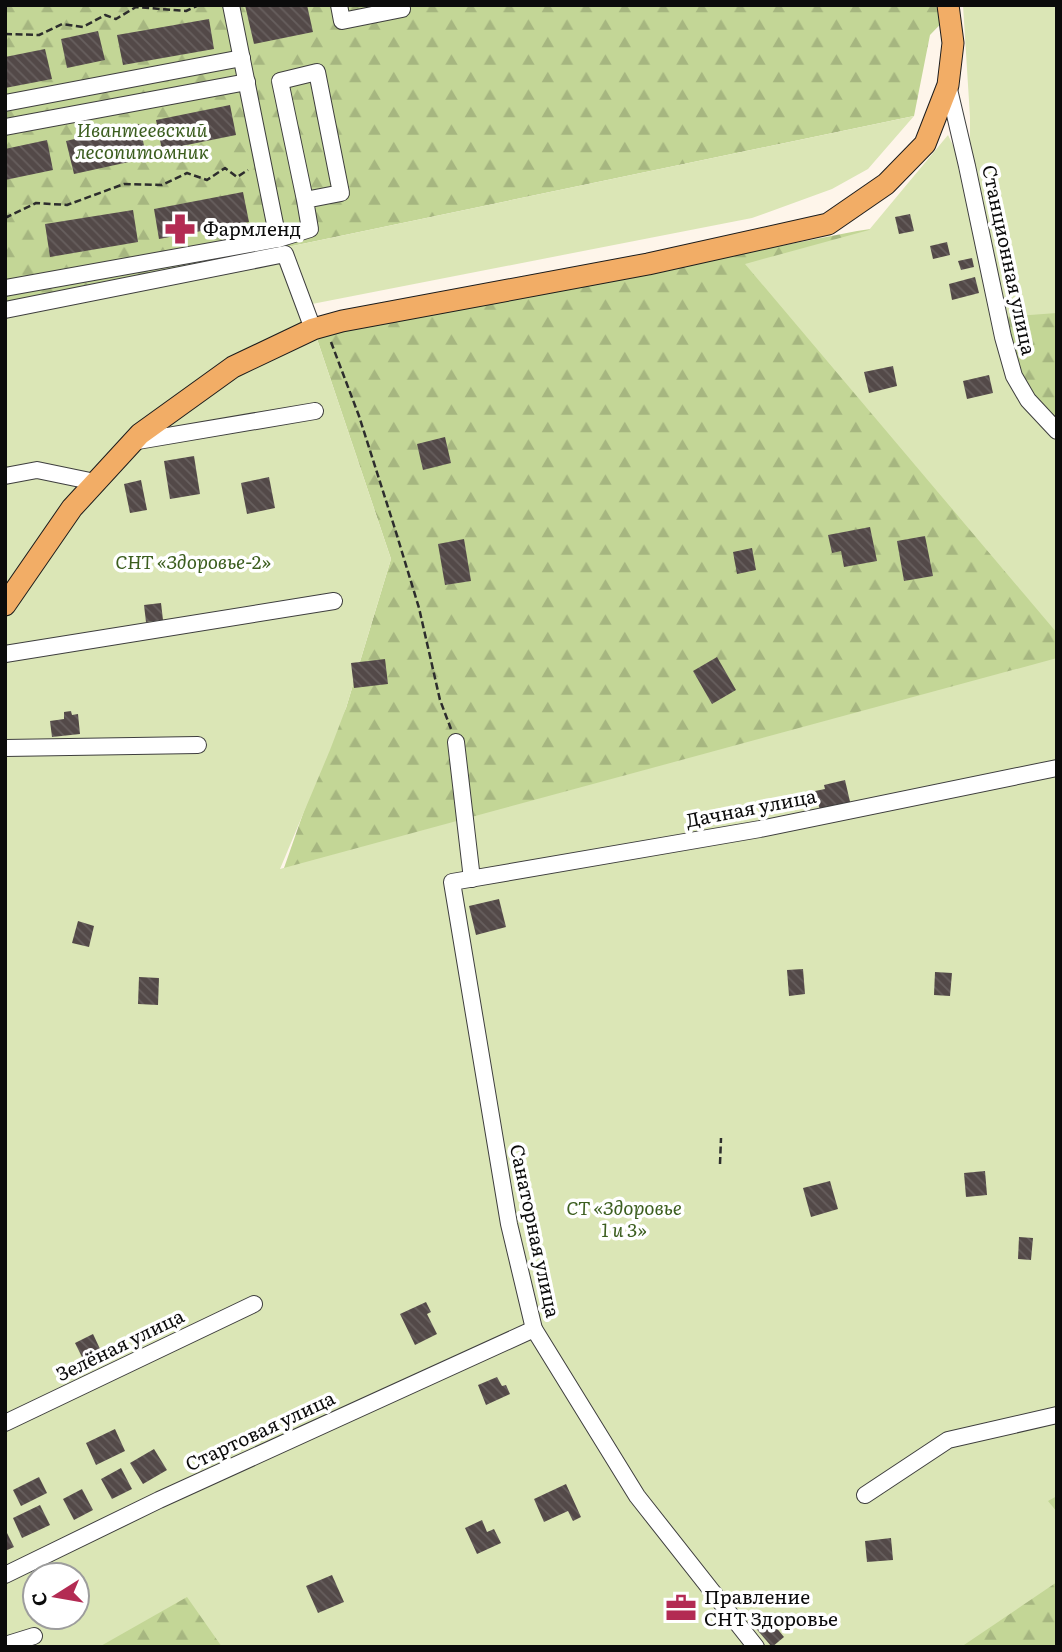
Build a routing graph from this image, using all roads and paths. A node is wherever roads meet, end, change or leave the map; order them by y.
1 (199, 5) edge
2 (231, 5) edge
3 (339, 5) edge
4 (401, 5) edge
5 (948, 5) edge
6 (5, 34) edge
7 (242, 58) junction
8 (247, 82) junction
9 (948, 85) junction
10 (5, 103) edge
11 (5, 127) edge
12 (263, 162) junction
13 (305, 200) junction
14 (5, 216) edge
15 (278, 239) junction
16 (5, 288) edge
17 (5, 310) edge
18 (313, 329) junction
19 (316, 411) dead end
20 (1057, 430) edge
21 (132, 442) junction
22 (5, 476) edge
23 (95, 482) junction
24 (334, 601) dead end
25 (5, 605) edge
26 (5, 654) edge
27 (456, 742) joint
28 (198, 745) dead end
29 (5, 748) edge
30 (1057, 768) edge
31 (472, 879) junction
32 (452, 882) joint
33 (721, 1138) dead end
34 (720, 1164) dead end
35 (254, 1304) dead end
36 (534, 1329) junction
37 (1057, 1415) edge
38 (5, 1423) edge
39 (865, 1495) dead end
40 (5, 1575) edge
41 (34, 1636) dead end
42 (5, 1645) edge
43 (756, 1647) edge

1 - 6 path
2 - 7 street
3 - 4 street
5 - 9 main road
7 - 8 street
7 - 10 street
8 - 11 street
8 - 12 street
9 - 18 main road
9 - 20 street, Станционная улица
12 - 14 path
12 - 15 street
13 - 13 street
13 - 15 street
15 - 16 street
17 - 18 street
18 - 21 main road
18 - 27 path
19 - 21 street
21 - 23 main road
22 - 23 street
23 - 25 main road
24 - 26 street
27 - 31 street
28 - 29 street
30 - 31 street, Дачная улица
31 - 32 street, Дачная улица
32 - 36 street, Санаторная улица
33 - 34 path
35 - 38 street, Зелёная улица
36 - 40 street, Стартовая улица
36 - 43 street, Санаторная улица
37 - 39 street
41 - 42 street

